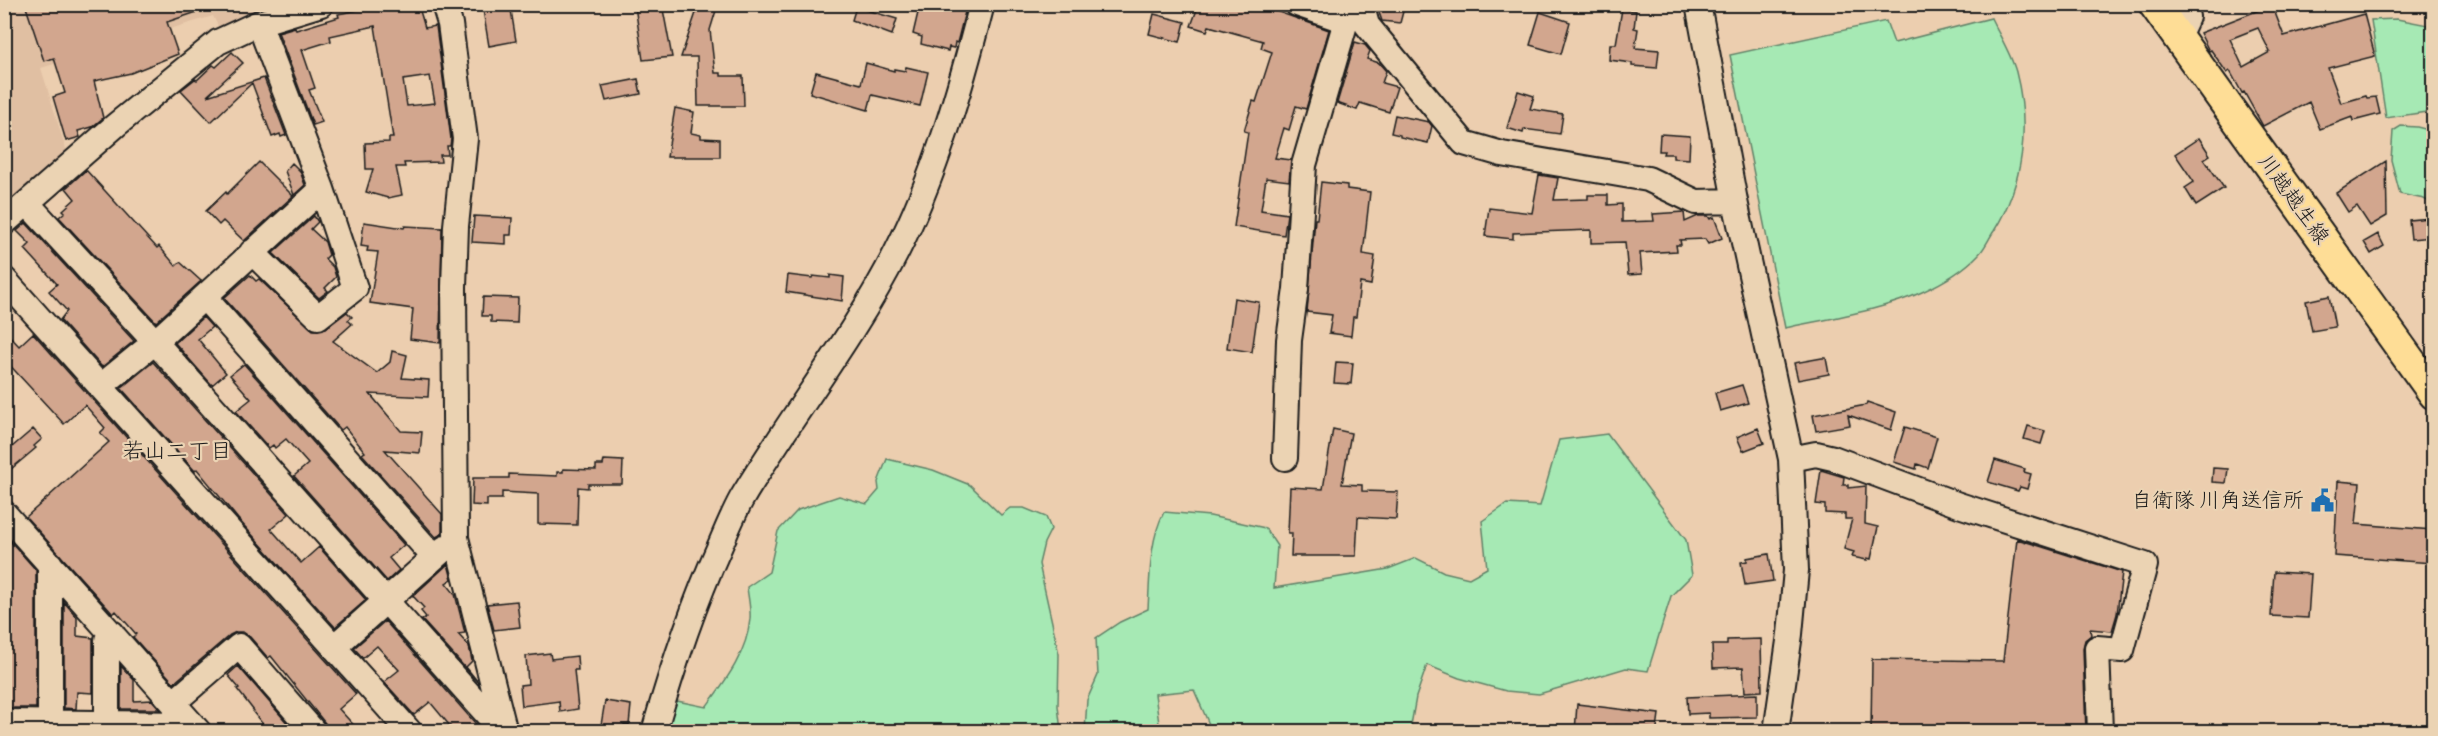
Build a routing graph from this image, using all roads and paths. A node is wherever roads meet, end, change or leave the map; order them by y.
1 (321, 4) edge
2 (444, 4) edge
3 (982, 4) edge
4 (1297, 4) edge
5 (1698, 4) edge
6 (2154, 4) edge
7 (2184, 4) edge
8 (1356, 11) edge
9 (259, 23) junction
10 (2177, 39) junction
11 (322, 189) junction
12 (1735, 201) junction
13 (27, 203) junction
14 (4, 223) edge
15 (252, 252) junction
16 (4, 279) edge
17 (204, 297) junction
18 (154, 342) junction
19 (101, 386) junction
20 (2433, 394) edge
21 (1285, 458) dead end
22 (1791, 459) junction
23 (4, 513) edge
24 (456, 538) junction
25 (434, 557) junction
26 (50, 564) junction
27 (385, 601) junction
28 (112, 633) junction
29 (334, 647) junction
30 (173, 703) junction
31 (4, 722) edge
32 (50, 727) edge
33 (107, 727) edge
34 (153, 727) edge
35 (196, 728) edge
36 (314, 732) edge
37 (410, 732) edge
38 (504, 732) edge
39 (654, 732) edge
40 (1776, 732) edge
41 (2100, 732) edge

1 - 9 street
2 - 24 street
3 - 39 street
4 - 8 street
5 - 12 street
6 - 10 main road, 川越越生線
7 - 10 street
8 - 12 street
8 - 21 street
9 - 11 street
9 - 13 street
10 - 20 main road, 川越越生線
11 - 15 street
11 - 15 street
12 - 22 street
13 - 14 street
13 - 18 street
15 - 17 street
16 - 19 street
17 - 18 street
17 - 25 street
18 - 19 street
18 - 27 street
19 - 29 street
22 - 40 street
22 - 41 street
23 - 26 street
24 - 25 street
24 - 38 street
25 - 27 street
26 - 28 street
26 - 32 street
27 - 29 street
27 - 38 street
28 - 30 street
28 - 33 street
29 - 37 street
30 - 35 street
30 - 36 street
31 - 32 street
32 - 33 street
33 - 34 street
34 - 35 street

